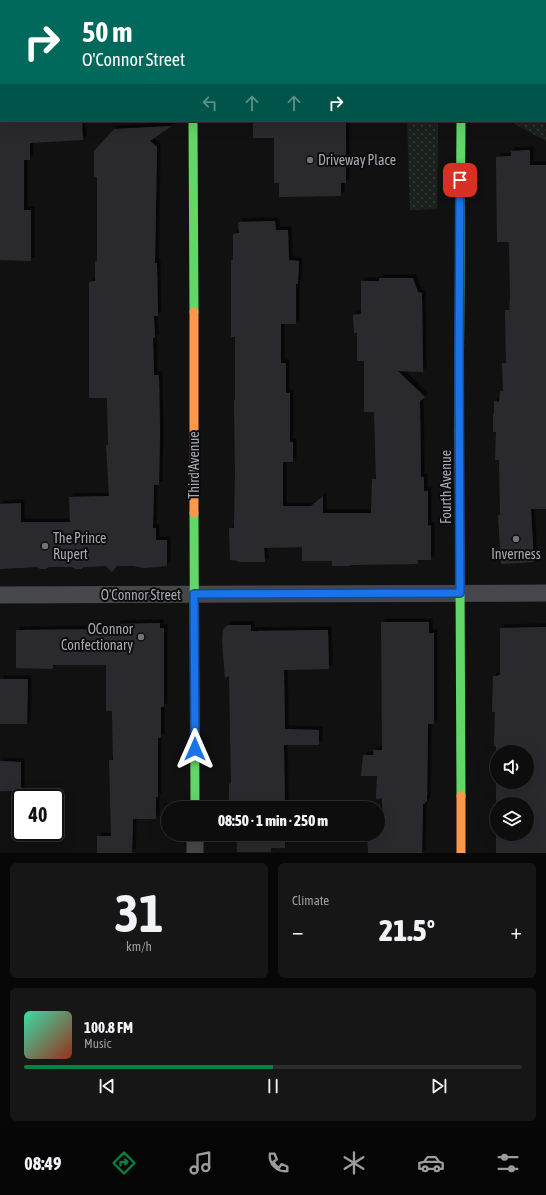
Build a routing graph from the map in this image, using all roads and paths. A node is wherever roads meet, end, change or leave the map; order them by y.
1 (193, 122) edge
2 (461, 122) edge
3 (460, 593) junction
4 (546, 593) edge
5 (194, 594) junction
6 (0, 595) edge
7 (195, 801) edge
8 (195, 841) edge
9 (195, 853) edge
10 (461, 853) edge

1 - 5 street, Third Avenue
2 - 3 street, Fourth Avenue
3 - 4 street, O'Connor Street
3 - 5 street, O'Connor Street
3 - 10 street, Fourth Avenue
5 - 6 street, O'Connor Street
5 - 7 street, Third Avenue
8 - 9 street

